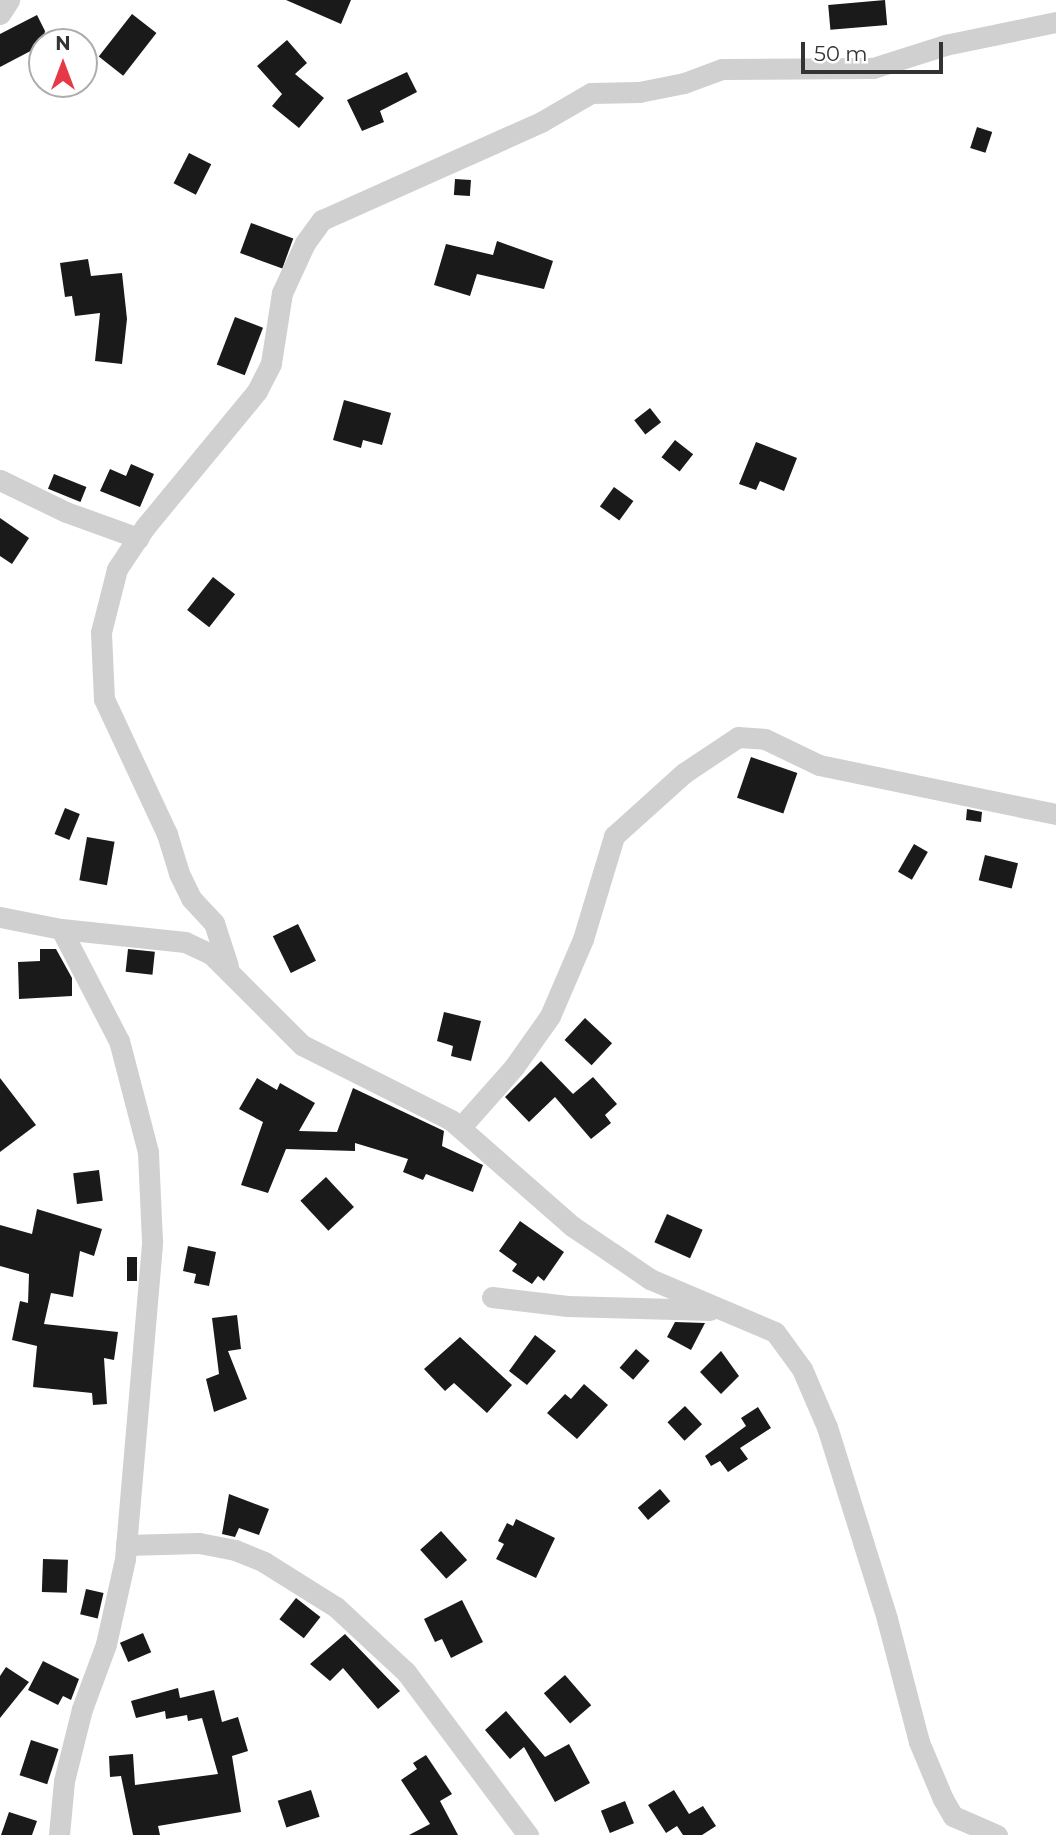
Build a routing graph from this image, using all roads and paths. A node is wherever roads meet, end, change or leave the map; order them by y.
1 (9, 0) edge
2 (0, 13) edge
3 (1056, 22) edge
4 (0, 480) edge
5 (138, 538) junction
6 (1056, 814) edge
7 (0, 917) edge
8 (61, 929) junction
9 (228, 966) junction
10 (460, 1128) junction
11 (492, 1297) dead end
12 (732, 1311) junction
13 (126, 1545) junction
14 (59, 1835) edge
15 (528, 1835) edge
16 (997, 1835) edge

1 - 2 street
3 - 5 street
4 - 5 street
5 - 9 street
6 - 10 street
7 - 8 street
8 - 9 street
8 - 13 street
9 - 10 street
10 - 12 street
11 - 12 street
12 - 16 street
13 - 14 street
13 - 15 street

